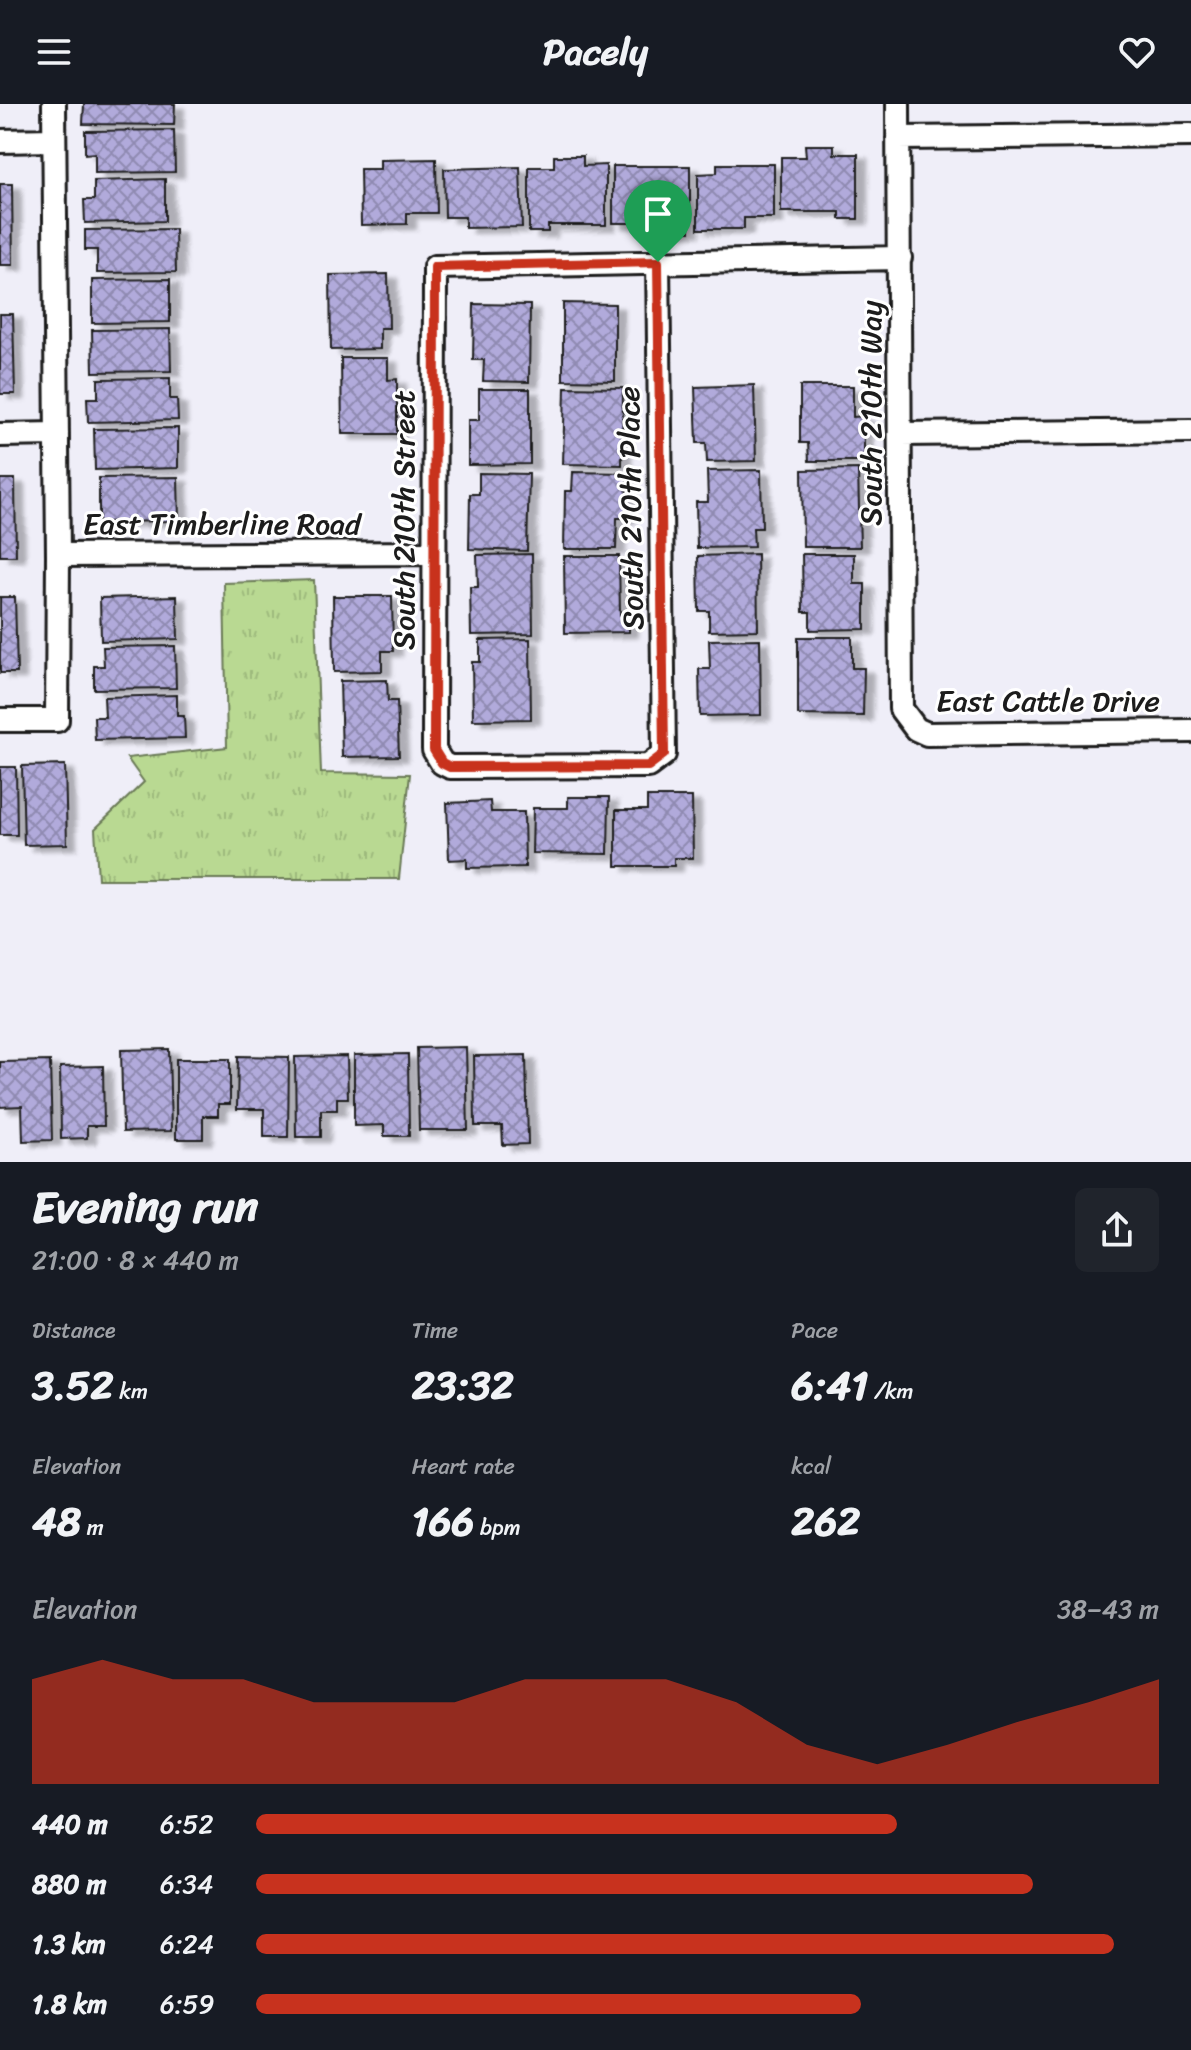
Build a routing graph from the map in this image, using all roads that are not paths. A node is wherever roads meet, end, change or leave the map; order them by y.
1 (54, 104) edge
2 (898, 104) edge
3 (1191, 135) edge
4 (898, 138) junction
5 (54, 140) junction
6 (0, 141) edge
7 (900, 258) junction
8 (658, 262) junction
9 (1191, 431) edge
10 (57, 434) junction
11 (901, 434) junction
12 (0, 435) edge
13 (434, 553) junction
14 (58, 555) junction
15 (0, 720) edge
16 (908, 721) joint
17 (1191, 731) edge
18 (450, 767) joint

1 - 5 street
2 - 4 street, South 210th Way
3 - 4 street
4 - 7 street, South 210th Way
5 - 6 street
5 - 10 street
7 - 8 street
7 - 11 street, South 210th Way
8 - 13 street, South 210th Street
8 - 18 street, South 210th Place
9 - 11 street
10 - 12 street
10 - 14 street
11 - 16 street, South 210th Way
13 - 14 street, East Timberline Road
13 - 18 street, South 210th Street
14 - 15 street
16 - 17 street, East Cattle Drive

